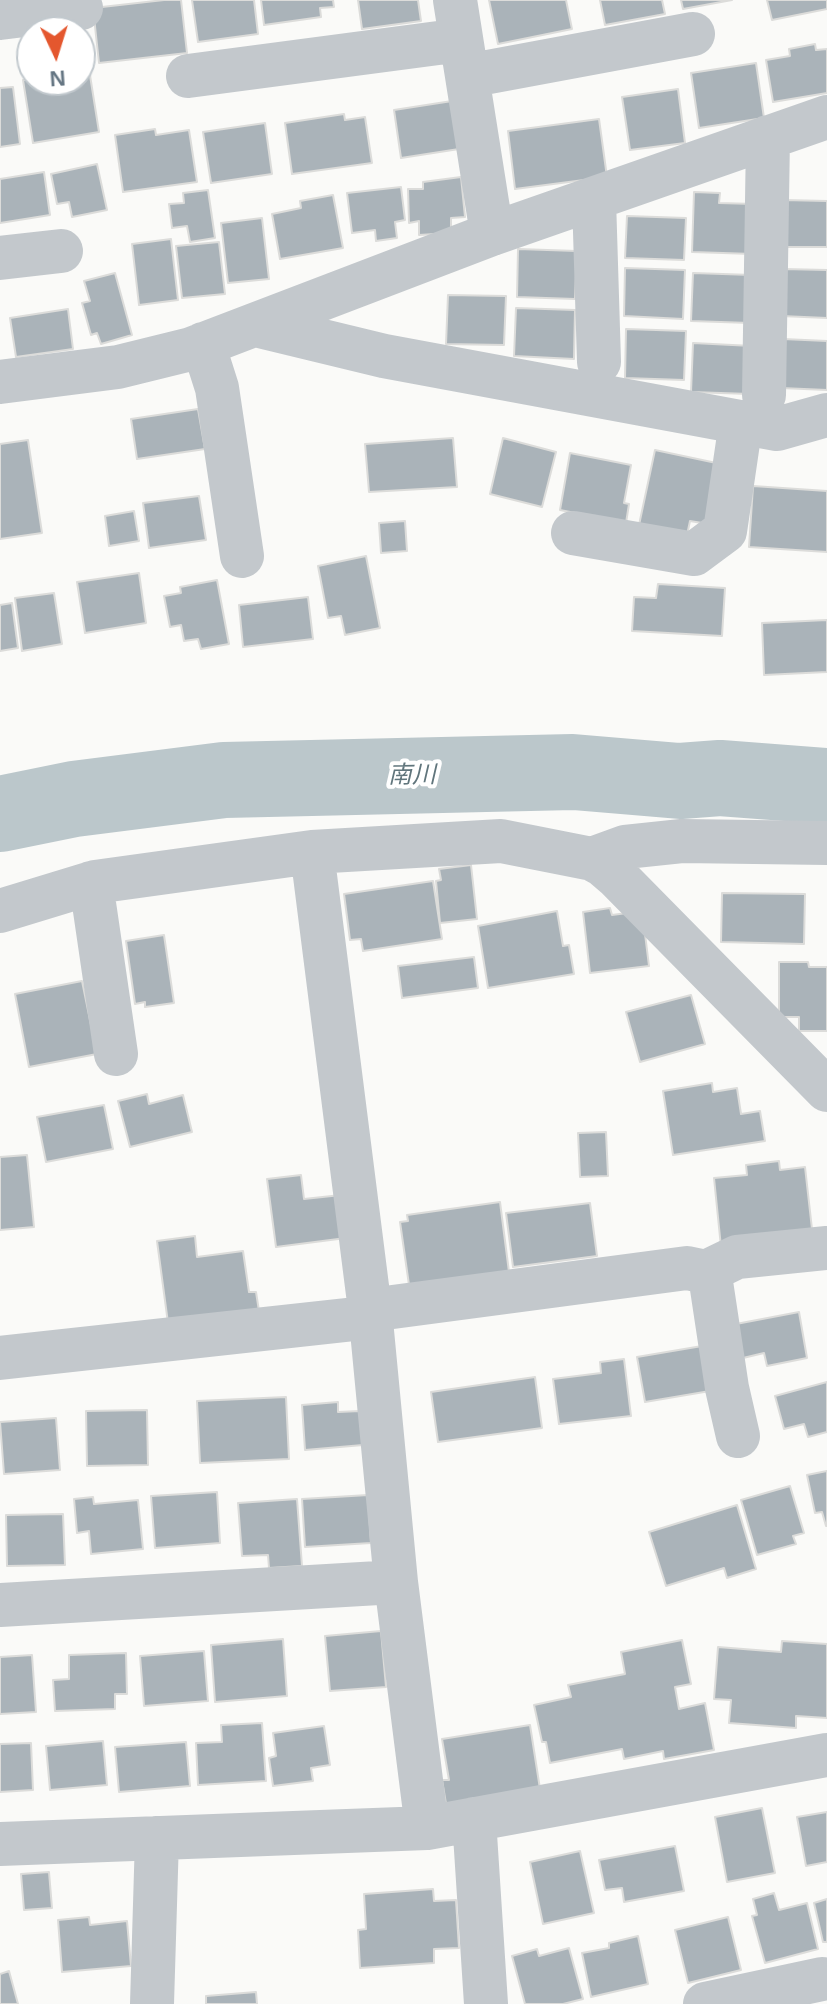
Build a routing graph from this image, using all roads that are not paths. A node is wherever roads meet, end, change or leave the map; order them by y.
1 (81, 8) dead end
2 (0, 18) edge
3 (693, 34) dead end
4 (461, 39) edge
5 (188, 76) dead end
6 (827, 117) edge
7 (768, 137) junction
8 (594, 199) junction
9 (492, 234) junction
10 (61, 251) dead end
11 (0, 258) edge
12 (256, 325) junction
13 (203, 344) junction
14 (599, 362) dead end
15 (0, 382) edge
16 (753, 409) junction
17 (827, 415) edge
18 (573, 533) dead end
19 (242, 556) dead end
20 (827, 843) edge
21 (312, 852) junction
22 (592, 859) junction
23 (91, 883) junction
24 (0, 911) edge
25 (116, 1054) dead end
26 (827, 1090) edge
27 (827, 1248) edge
28 (706, 1272) junction
29 (370, 1310) junction
30 (0, 1358) edge
31 (738, 1436) dead end
32 (396, 1582) junction
33 (0, 1605) edge
34 (827, 1755) edge
35 (474, 1819) junction
36 (427, 1828) junction
37 (157, 1838) junction
38 (0, 1844) edge
39 (822, 1979) dead end
40 (152, 2004) edge
41 (486, 2004) edge
42 (705, 2004) edge

1 - 2 street
3 - 4 street
4 - 5 street
4 - 9 street
6 - 7 street
7 - 8 street
7 - 16 street
8 - 9 street
8 - 14 street
9 - 12 street
10 - 11 street
12 - 13 street
12 - 16 street
13 - 15 street
13 - 19 street
16 - 17 street
16 - 18 street
20 - 22 street
21 - 22 street
21 - 23 street
21 - 29 street
22 - 26 street
23 - 24 street
23 - 25 street
27 - 28 street
28 - 29 street
28 - 31 street
29 - 30 street
29 - 32 street
32 - 33 street
32 - 36 street
34 - 35 street
35 - 36 street
35 - 41 street
36 - 37 street
37 - 38 street
37 - 40 street
39 - 42 street

